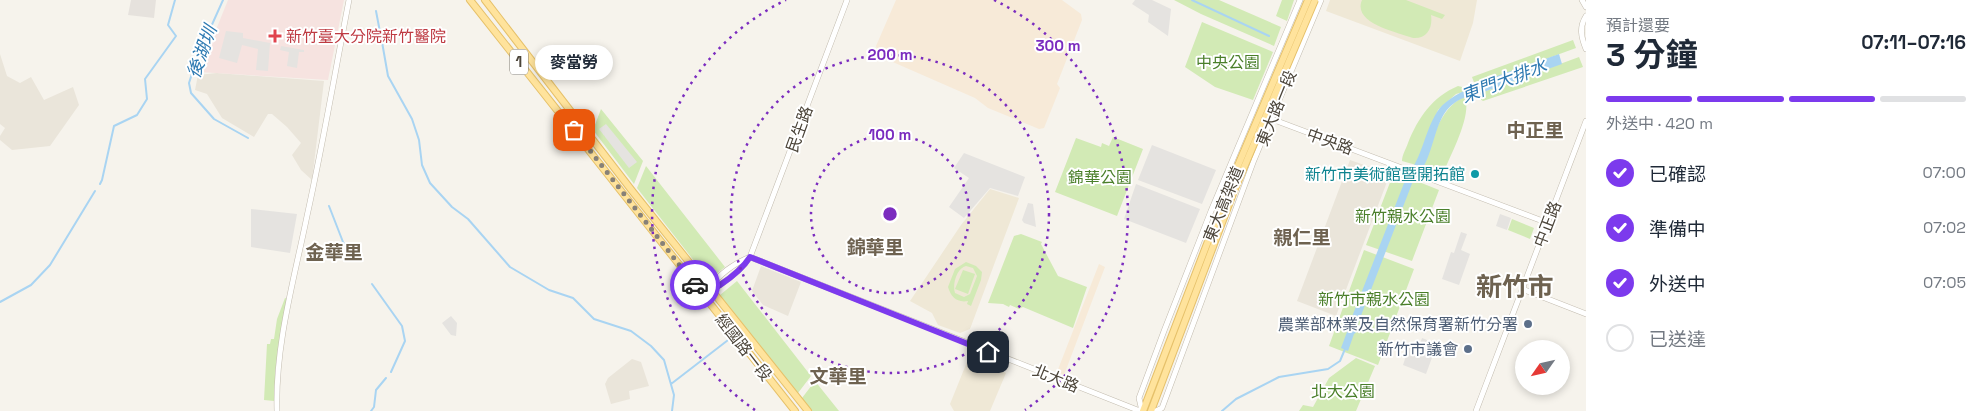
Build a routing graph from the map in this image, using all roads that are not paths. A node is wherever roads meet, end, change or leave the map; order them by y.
1 (349, 0) edge
2 (470, 0) edge
3 (484, 0) edge
4 (847, 0) edge
5 (1300, 0) edge
6 (1308, 0) edge
7 (1315, 0) edge
8 (1321, 0) edge
9 (1582, 0) edge
10 (1586, 7) edge
11 (1586, 16) edge
12 (1586, 49) edge
13 (1252, 111) junction
14 (1271, 119) junction
15 (1586, 121) edge
16 (1231, 190) junction
17 (1548, 223) junction
18 (750, 257) junction
19 (710, 289) junction
20 (1522, 289) junction
21 (702, 295) junction
22 (1586, 314) edge
23 (277, 411) edge
24 (795, 411) edge
25 (808, 411) edge
26 (1141, 411) edge
27 (1151, 411) edge
28 (1156, 411) edge
29 (1476, 411) edge

1 - 23 street
2 - 21 main road, 經國路一段 / 1
3 - 19 main road, 經國路一段 / 1
4 - 18 street, 民生路
5 - 13 street, 東大路一段
6 - 16 main road, 東大高架道, bridge
7 - 16 main road, 東大高架道, bridge
8 - 14 street, 東大路一段
9 - 10 street
11 - 12 street
13 - 14 street, 中央路
13 - 26 street, 東大路一段
14 - 17 street, 中央路
14 - 28 street, 東大路一段
15 - 17 street, 中正路
16 - 26 main road, 東大高架道
16 - 27 main road, 東大高架道
17 - 20 street, 中正路
18 - 19 street
18 - 26 street, 北大路
19 - 21 street
19 - 25 main road, 經國路一段 / 1
20 - 22 street
20 - 29 street, 中正路
21 - 24 main road, 經國路一段 / 1

